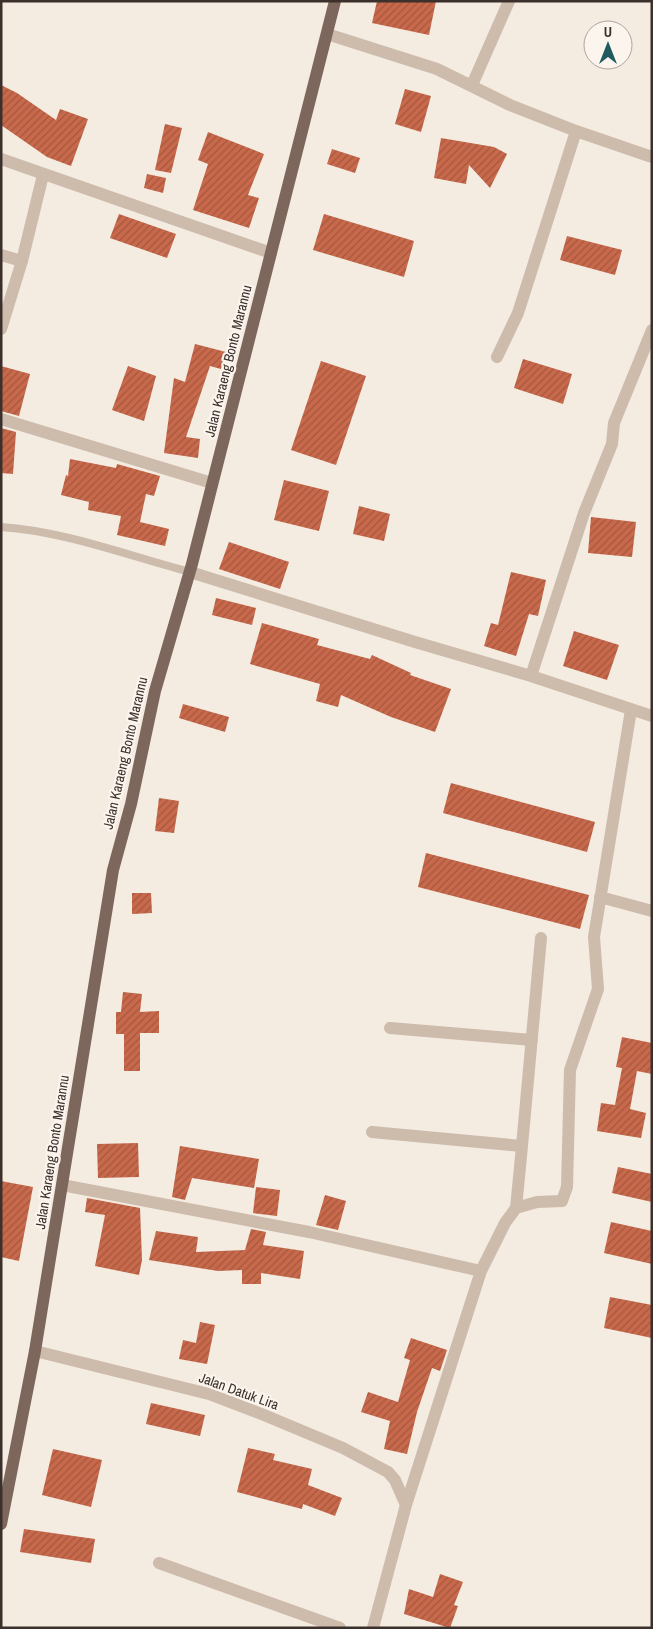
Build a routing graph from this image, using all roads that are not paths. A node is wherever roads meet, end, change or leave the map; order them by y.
1 (335, 1) edge
2 (509, 1) edge
3 (327, 34) junction
4 (472, 85) junction
5 (576, 131) junction
6 (652, 157) edge
7 (1, 159) edge
8 (43, 175) junction
9 (271, 254) junction
10 (1, 255) edge
11 (22, 261) junction
12 (1, 330) edge
13 (652, 330) edge
14 (498, 358) dead end
15 (1, 419) edge
16 (212, 483) junction
17 (1, 528) edge
18 (190, 572) junction
19 (531, 676) junction
20 (630, 710) junction
21 (652, 716) edge
22 (600, 897) junction
23 (652, 911) edge
24 (541, 938) dead end
25 (390, 1028) dead end
26 (532, 1040) junction
27 (372, 1132) dead end
28 (522, 1146) junction
29 (62, 1185) junction
30 (516, 1208) junction
31 (481, 1270) junction
32 (35, 1352) junction
33 (406, 1505) junction
34 (1, 1524) edge
35 (159, 1563) dead end
36 (340, 1628) edge
37 (373, 1628) edge

1 - 3 main road, Jalan Karaeng Bonto Marannu
2 - 4 street
3 - 4 street
3 - 9 main road, Jalan Karaeng Bonto Marannu
4 - 5 street
5 - 6 street
5 - 14 street
7 - 8 street
8 - 9 street
8 - 11 street
9 - 16 main road, Jalan Karaeng Bonto Marannu
10 - 11 street
11 - 12 street
13 - 19 street
15 - 16 street
16 - 18 main road, Jalan Karaeng Bonto Marannu
17 - 18 lane
18 - 19 street
18 - 29 main road, Jalan Karaeng Bonto Marannu
19 - 20 street
20 - 21 street
20 - 22 street
22 - 23 street
22 - 30 street
24 - 26 street
25 - 26 street
26 - 28 street
27 - 28 street
28 - 30 street
29 - 31 street
29 - 32 main road, Jalan Karaeng Bonto Marannu
30 - 31 street
31 - 33 street
32 - 33 street, Jalan Datuk Lira
32 - 34 main road, Jalan Karaeng Bonto Marannu
33 - 37 street
35 - 36 street

